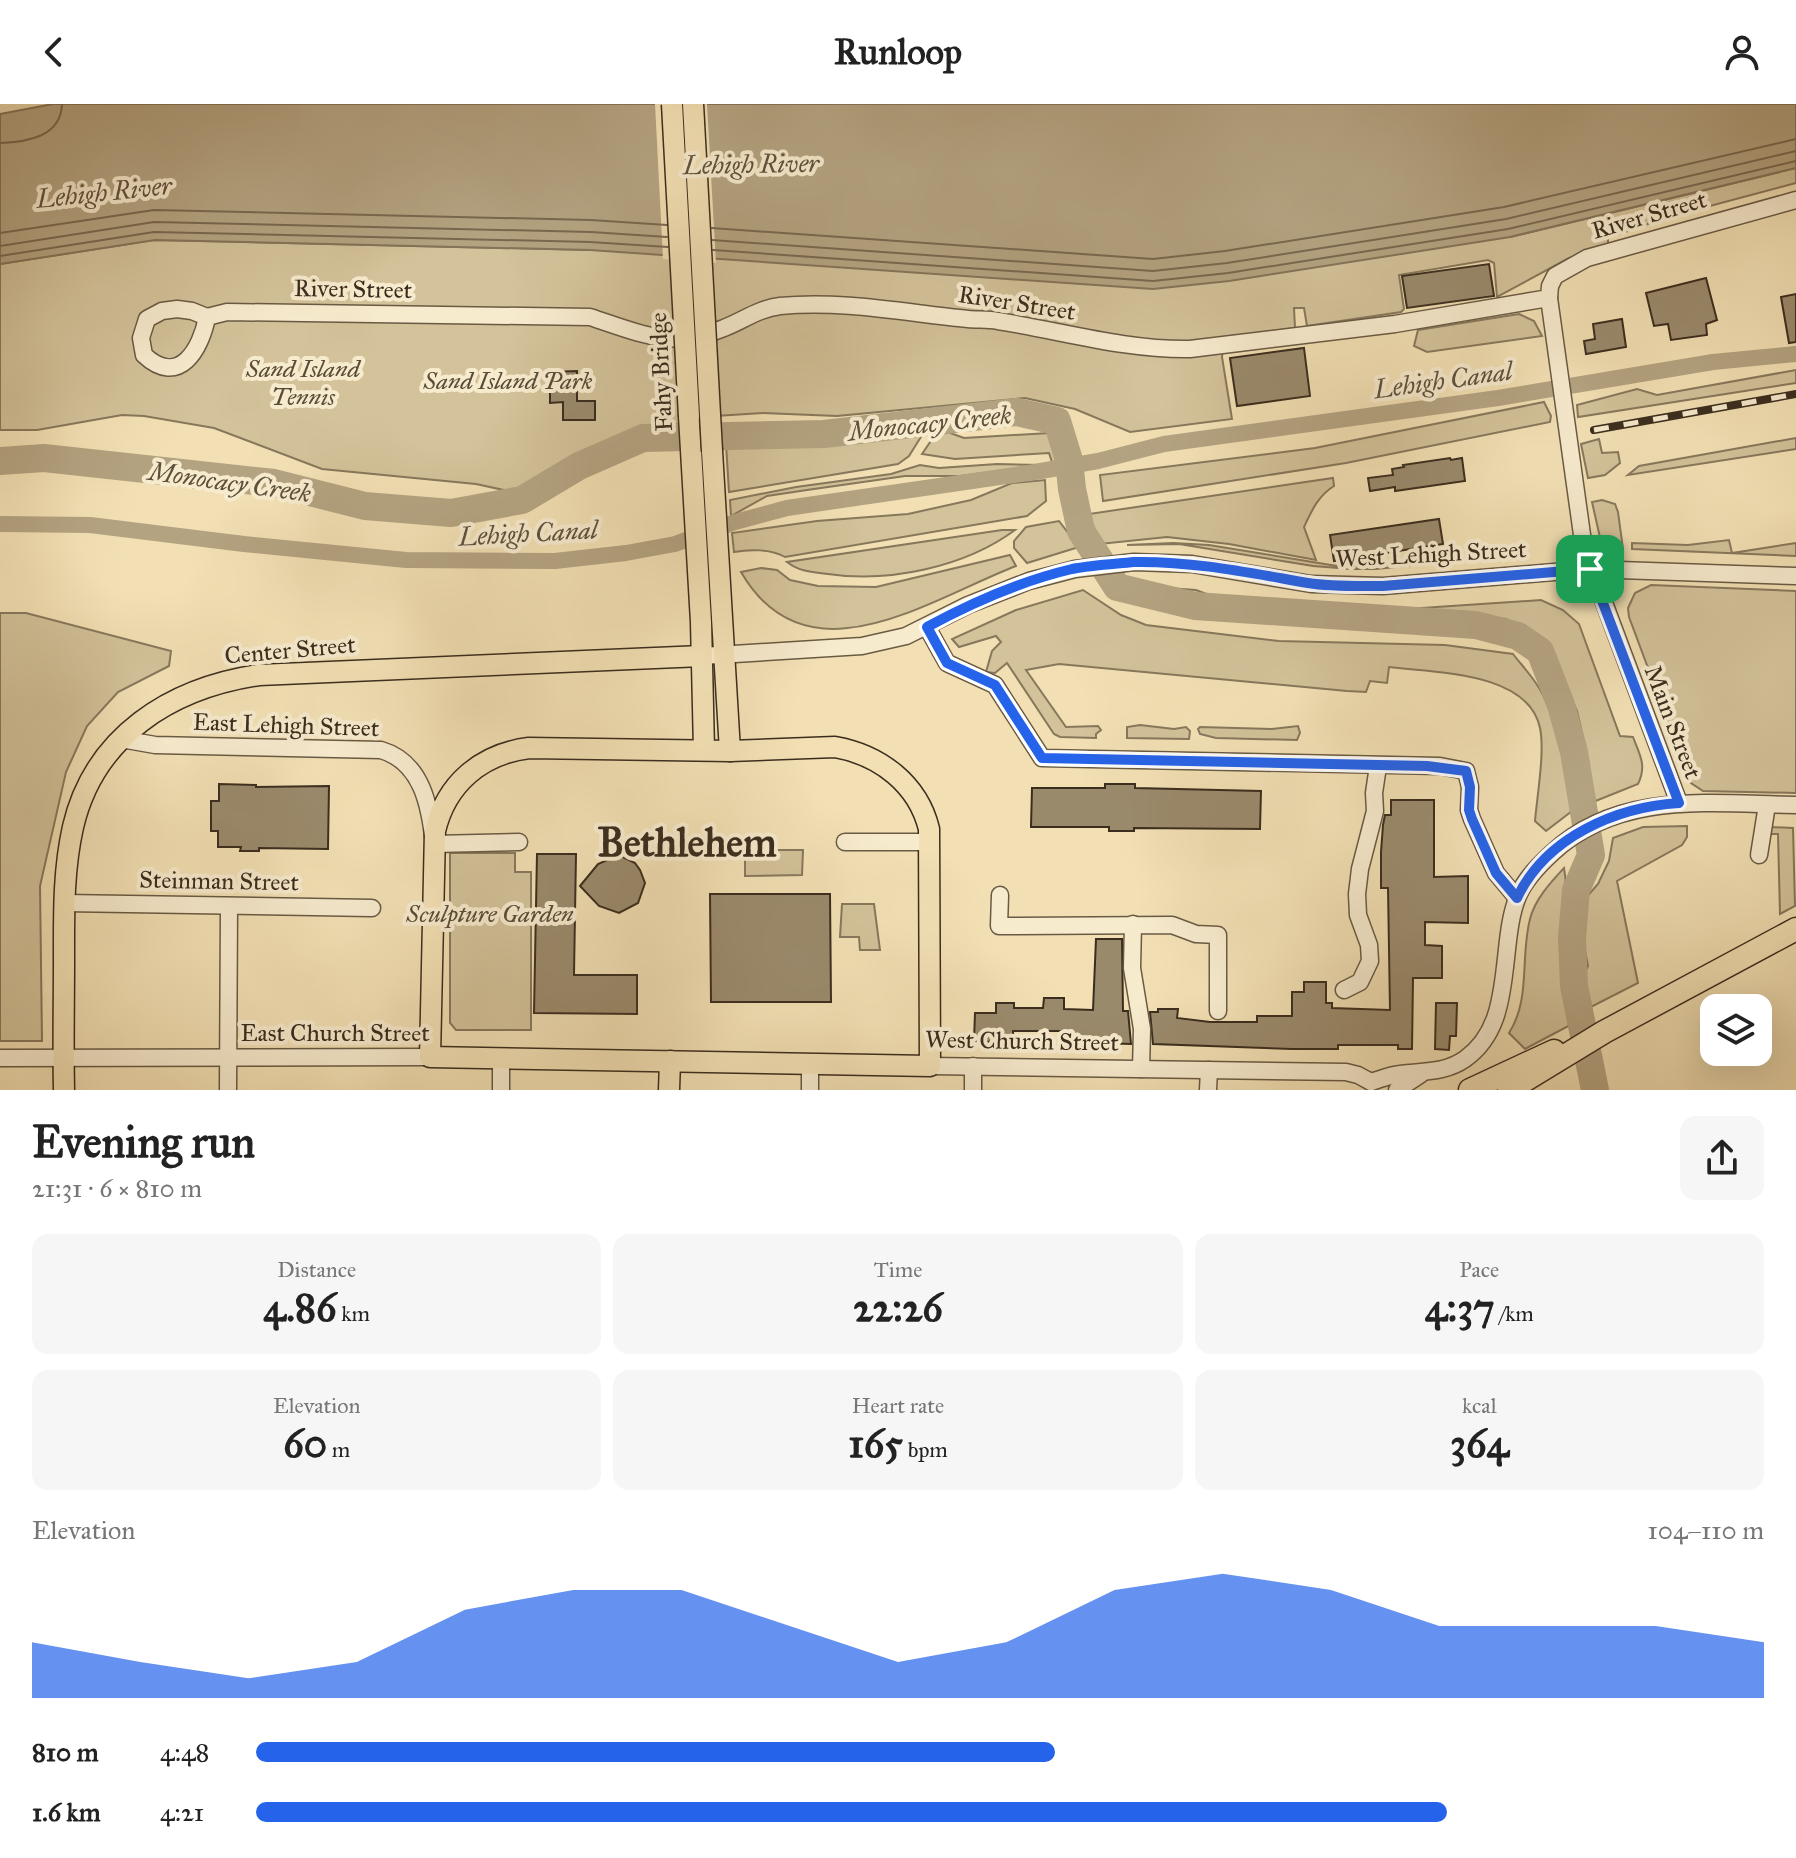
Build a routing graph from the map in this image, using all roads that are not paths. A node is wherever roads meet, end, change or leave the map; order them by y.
1 (672, 104) edge
2 (693, 104) edge
3 (1796, 200) edge
4 (1549, 298) junction
5 (207, 317) dead end
6 (1590, 569) junction
7 (1796, 576) edge
8 (927, 627) junction
9 (712, 646) junction
10 (121, 739) junction
11 (704, 750) junction
12 (730, 751) junction
13 (1378, 766) junction
14 (1679, 803) junction
15 (1767, 805) junction
16 (1796, 805) edge
17 (519, 842) dead end
18 (845, 842) dead end
19 (929, 842) junction
20 (434, 844) junction
21 (1759, 855) dead end
22 (1000, 895) dead end
23 (1517, 898) junction
24 (64, 903) junction
25 (229, 906) junction
26 (372, 908) dead end
27 (1133, 924) junction
28 (1796, 929) edge
29 (1344, 990) dead end
30 (1218, 1011) dead end
31 (1604, 1032) junction
32 (430, 1057) junction
33 (0, 1058) edge
34 (64, 1058) junction
35 (228, 1059) junction
36 (501, 1059) junction
37 (670, 1061) junction
38 (810, 1063) junction
39 (930, 1066) junction
40 (973, 1066) junction
41 (1141, 1069) junction
42 (1209, 1070) junction
43 (1422, 1074) junction
44 (1371, 1086) edge
45 (64, 1090) edge
46 (228, 1090) edge
47 (501, 1090) edge
48 (669, 1090) edge
49 (810, 1090) edge
50 (973, 1090) edge
51 (1208, 1090) edge
52 (1397, 1090) edge
53 (1470, 1090) edge
54 (1509, 1090) edge

1 - 9 main road, Fahy Bridge, bridge
2 - 9 main road, Fahy Bridge, bridge
3 - 4 street, River Street
4 - 5 street, River Street
4 - 6 street, Main Street
6 - 7 street, West Lehigh Street
6 - 8 street, West Lehigh Street
6 - 14 street, Main Street
8 - 9 street, West Lehigh Street
8 - 13 street
9 - 10 main road, Center Street
9 - 11 main road
9 - 12 main road
10 - 20 street, East Lehigh Street
10 - 24 main road, Center Street
11 - 12 main road
11 - 20 main road
12 - 19 main road
13 - 23 street
13 - 29 street
14 - 15 street
14 - 23 street, Main Street
15 - 16 street
15 - 21 street
17 - 20 street
18 - 19 street
19 - 39 main road
20 - 32 main road
22 - 27 street
23 - 43 street, Main Street
24 - 25 street, Steinman Street
24 - 34 main road, Center Street
25 - 26 street, Steinman Street
25 - 35 street
27 - 30 street
27 - 41 street
28 - 31 highway
31 - 53 highway
31 - 54 highway
32 - 35 street, East Church Street
32 - 36 main road, East Church Street
33 - 34 street, East Church Street
34 - 35 street, East Church Street
34 - 45 main road, Center Street
35 - 46 street
36 - 37 main road, East Church Street
36 - 47 street
37 - 38 main road, West Church Street
37 - 48 main road
38 - 39 main road, West Church Street
38 - 49 street
39 - 40 street, West Church Street
40 - 41 street, West Church Street
40 - 50 street
41 - 42 street, West Church Street
42 - 44 street, West Church Street
42 - 51 street
43 - 44 street, Main Street
43 - 52 street, Main Street

